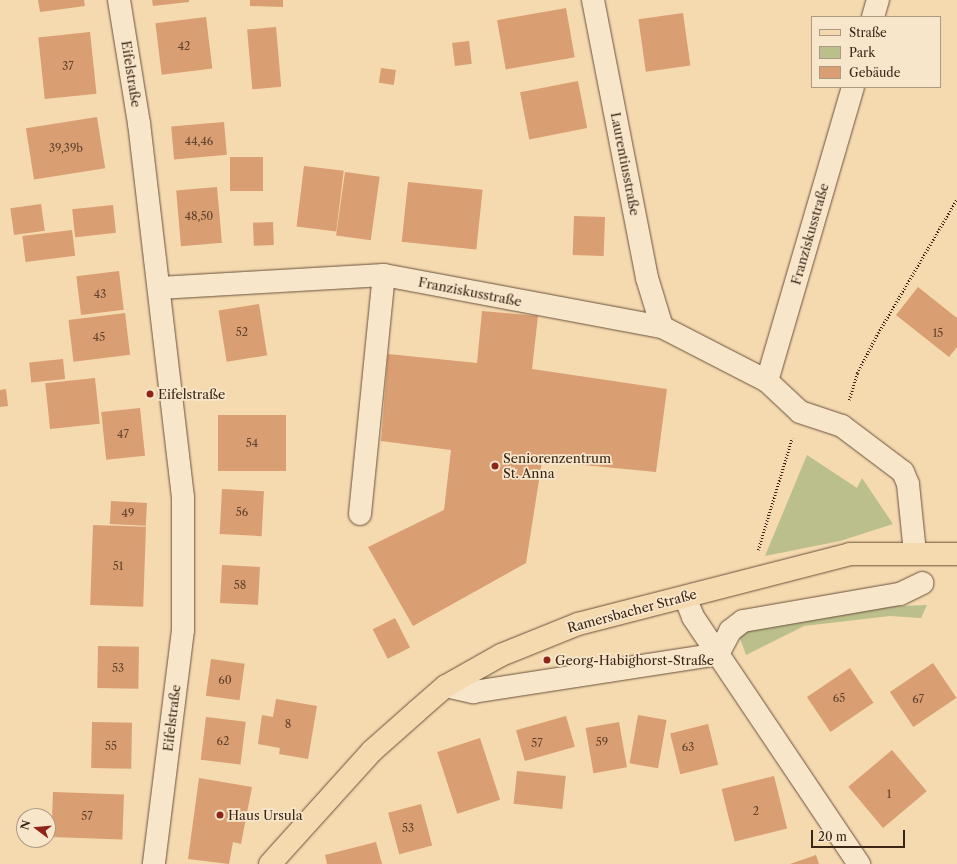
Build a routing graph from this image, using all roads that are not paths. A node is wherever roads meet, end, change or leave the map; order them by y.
1 (119, 0) edge
2 (593, 0) edge
3 (878, 0) edge
4 (873, 16) edge
5 (853, 88) edge
6 (384, 275) junction
7 (159, 288) junction
8 (662, 327) junction
9 (767, 381) junction
10 (360, 514) dead end
11 (915, 553) junction
12 (957, 554) edge
13 (923, 583) dead end
14 (685, 597) junction
15 (718, 654) junction
16 (446, 686) junction
17 (154, 864) edge
18 (270, 864) edge
19 (859, 864) edge

1 - 7 street, Eifelstraße
2 - 8 street, Laurentiusstraße
3 - 4 street
5 - 9 street, Franziskusstraße
6 - 7 street, Franziskusstraße
6 - 8 street, Franziskusstraße
6 - 10 street
7 - 17 street, Eifelstraße
8 - 9 street, Franziskusstraße
9 - 11 street, Franziskusstraße
11 - 12 main road, Ramersbacher Straße
11 - 14 main road, Ramersbacher Straße
13 - 15 street
14 - 15 street
14 - 16 main road, Ramersbacher Straße
15 - 16 street
15 - 19 street
16 - 18 main road, Ramersbacher Straße

